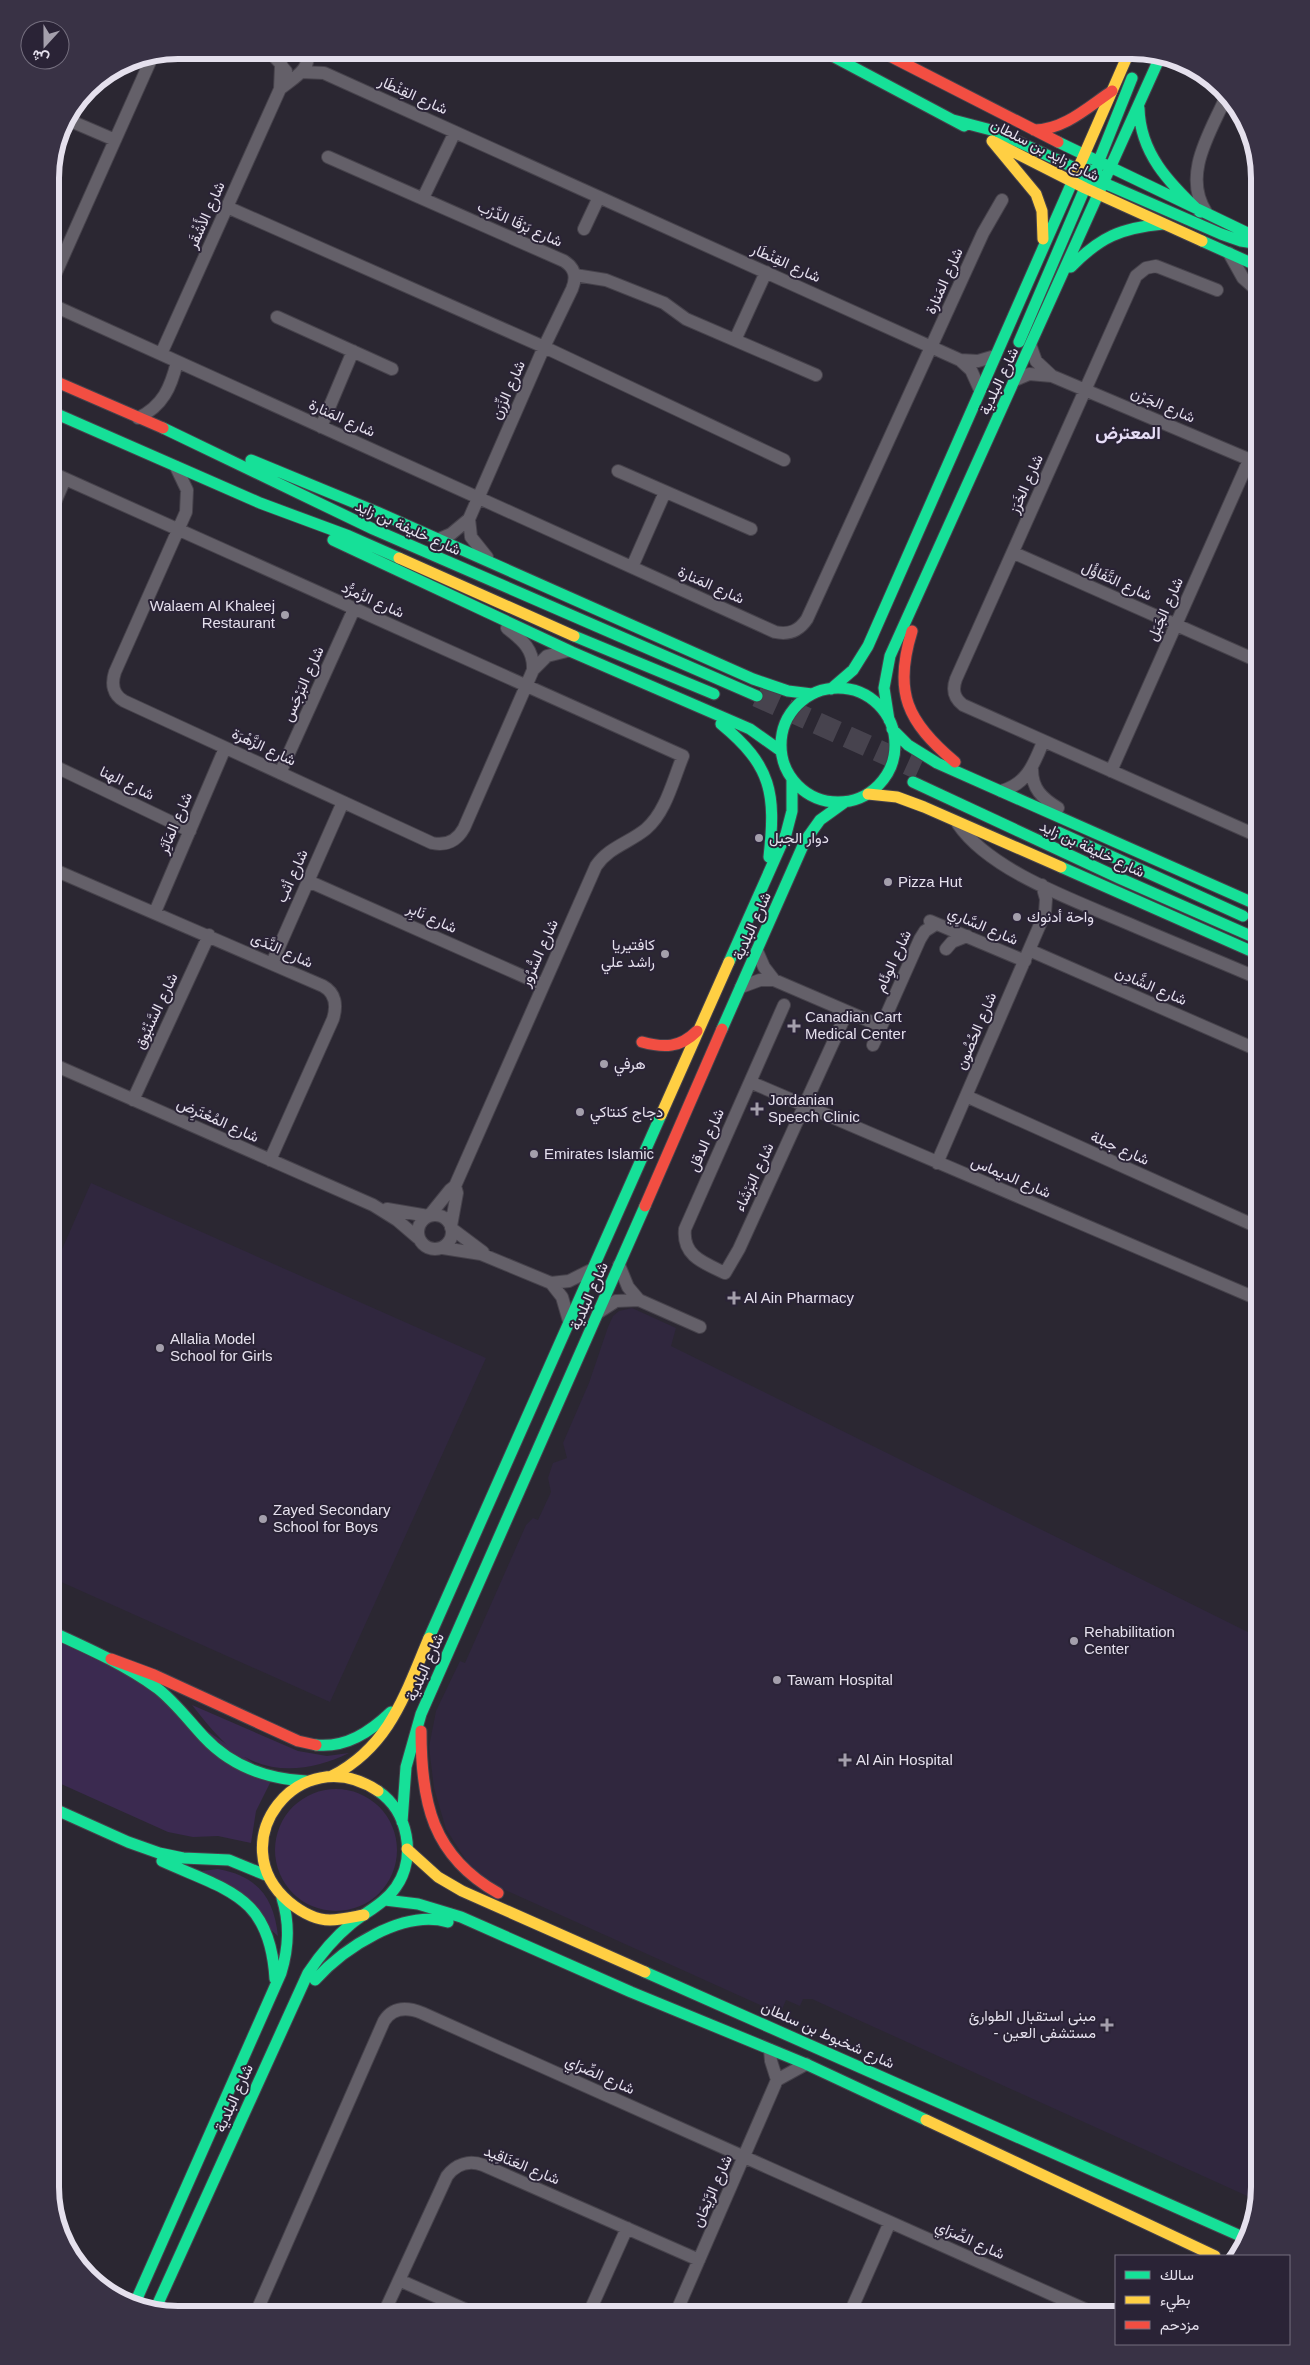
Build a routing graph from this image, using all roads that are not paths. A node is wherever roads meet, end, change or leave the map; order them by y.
1 (276, 59) edge
2 (280, 59) edge
3 (306, 59) edge
4 (311, 59) edge
5 (838, 59) edge
6 (896, 59) edge
7 (1126, 59) edge
8 (150, 62) edge
9 (1158, 62) edge
10 (281, 64) junction
11 (1135, 69) dead end
12 (301, 72) junction
13 (324, 73) junction
14 (280, 89) junction
15 (1112, 91) junction
16 (1224, 102) edge
17 (1139, 103) junction
18 (952, 120) junction
19 (73, 122) edge
20 (1034, 130) junction
21 (455, 132) junction
22 (115, 140) junction
23 (992, 141) junction
24 (1083, 156) junction
25 (328, 157) dead end
26 (1110, 169) junction
27 (1091, 176) junction
28 (1071, 181) junction
29 (1099, 194) junction
30 (598, 197) junction
31 (423, 198) junction
32 (1002, 200) dead end
33 (227, 207) junction
34 (1204, 214) junction
35 (1163, 224) junction
36 (584, 229) dead end
37 (1251, 235) edge
38 (1251, 243) edge
39 (1043, 245) junction
40 (1229, 253) junction
41 (1251, 263) edge
42 (59, 266) edge
43 (766, 272) junction
44 (575, 275) junction
45 (1063, 276) junction
46 (1251, 286) edge
47 (1217, 290) dead end
48 (59, 308) edge
49 (277, 317) dead end
50 (735, 340) junction
51 (544, 347) junction
52 (932, 347) junction
53 (1031, 347) junction
54 (353, 351) junction
55 (161, 354) junction
56 (995, 356) junction
57 (960, 360) junction
58 (177, 362) junction
59 (392, 369) dead end
60 (816, 375) dead end
61 (1052, 376) junction
62 (1017, 377) junction
63 (59, 383) edge
64 (1085, 389) junction
65 (980, 390) junction
66 (59, 415) edge
67 (138, 418) junction
68 (321, 427) junction
69 (167, 430) junction
70 (784, 460) dead end
71 (1251, 461) edge
72 (176, 466) junction
73 (1251, 468) edge
74 (618, 471) dead end
75 (59, 476) edge
76 (66, 479) junction
77 (665, 492) junction
78 (59, 494) edge
79 (478, 498) junction
80 (260, 503) junction
81 (469, 519) junction
82 (179, 529) junction
83 (751, 529) dead end
84 (437, 540) junction
85 (1014, 553) junction
86 (491, 563) junction
87 (632, 567) junction
88 (915, 601) junction
89 (354, 609) junction
90 (487, 613) junction
91 (1176, 624) junction
92 (572, 652) junction
93 (1251, 658) edge
94 (533, 670) junction
95 (526, 686) junction
96 (831, 689) junction
97 (812, 694) junction
98 (757, 696) tunnel mouth
99 (726, 699) dead end
100 (698, 707) junction
101 (891, 725) junction
102 (1043, 742) junction
103 (226, 748) junction
104 (781, 751) junction
105 (683, 756) joint
106 (59, 768) edge
107 (1032, 769) junction
108 (1112, 771) junction
109 (280, 773) junction
110 (970, 777) junction
111 (792, 779) junction
112 (913, 782) tunnel mouth
113 (1001, 791) junction
114 (868, 794) junction
115 (343, 802) junction
116 (845, 802) junction
117 (957, 822) junction
118 (1075, 823) junction
119 (1050, 829) dead end
120 (190, 831) junction
121 (1251, 833) edge
122 (59, 872) edge
123 (766, 878) junction
124 (308, 881) junction
125 (1042, 885) junction
126 (1069, 898) junction
127 (1251, 902) edge
128 (155, 912) junction
129 (1045, 913) junction
130 (1251, 919) edge
131 (936, 923) junction
132 (209, 936) junction
133 (967, 936) junction
134 (1251, 936) edge
135 (757, 951) junction
136 (1251, 951) edge
137 (1027, 956) junction
138 (272, 963) junction
139 (1251, 975) edge
140 (774, 980) junction
141 (543, 985) junction
142 (741, 987) junction
143 (784, 1005) dead end
144 (847, 1012) junction
145 (881, 1026) junction
146 (700, 1028) junction
147 (642, 1042) dead end
148 (873, 1045) dead end
149 (1251, 1047) edge
150 (59, 1067) edge
151 (750, 1082) junction
152 (966, 1096) junction
153 (133, 1100) junction
154 (804, 1106) junction
155 (270, 1160) junction
156 (937, 1163) junction
157 (455, 1186) junction
158 (373, 1205) junction
159 (429, 1216) junction
160 (1251, 1224) edge
161 (451, 1227) junction
162 (418, 1238) junction
163 (443, 1248) junction
164 (494, 1258) junction
165 (619, 1264) junction
166 (593, 1268) junction
167 (725, 1273) joint
168 (551, 1283) junction
169 (1251, 1296) edge
170 (639, 1300) junction
171 (598, 1312) junction
172 (569, 1323) junction
173 (700, 1327) dead end
174 (59, 1635) edge
175 (112, 1659) junction
176 (403, 1697) junction
177 (421, 1714) junction
178 (332, 1776) junction
179 (306, 1781) junction
180 (59, 1811) edge
181 (402, 1822) junction
182 (128, 1842) junction
183 (408, 1849) junction
184 (268, 1876) junction
185 (282, 1898) junction
186 (510, 1898) dead end
187 (385, 1900) junction
188 (364, 1914) junction
189 (276, 1984) junction
190 (631, 1992) junction
191 (723, 1993) dead end
192 (293, 2003) junction
193 (748, 2015) junction
194 (725, 2030) junction
195 (770, 2050) junction
196 (806, 2064) junction
197 (777, 2080) junction
198 (908, 2088) junction
199 (955, 2132) junction
200 (744, 2157) junction
201 (1080, 2165) junction
202 (890, 2222) junction
203 (626, 2228) junction
204 (1241, 2236) edge
205 (1212, 2255) edge
206 (699, 2260) junction
207 (399, 2280) junction
208 (137, 2299) edge
209 (158, 2304) edge
210 (259, 2306) edge
211 (387, 2306) edge
212 (458, 2306) edge
213 (592, 2306) edge
214 (679, 2306) edge
215 (853, 2306) edge
216 (1078, 2306) edge

1 - 10 street
2 - 10 street, شارع الأَشْقَر
3 - 12 street
4 - 13 street, شارع القِنْطَار
5 - 18 main road, شارع زايد بن سلطان
6 - 20 main road, شارع زايد بن سلطان
7 - 15 main road, شارع البلدية
8 - 22 street
9 - 17 main road
10 - 12 street, شارع القِنْطَار
10 - 14 street, شارع الأَشْقَر
11 - 27 main road
12 - 13 street, شارع القِنْطَار
12 - 14 street, شارع الأَشْقَر
13 - 21 street, شارع القِنْطَار
14 - 33 street, شارع الأَشْقَر
15 - 20 main road
15 - 24 main road, شارع البلدية
16 - 34 street
17 - 26 main road
17 - 34 main road
18 - 23 main road, شارع زايد بن سلطان
18 - 27 main road
19 - 22 street
20 - 24 main road, شارع زايد بن سلطان
21 - 30 street, شارع القِنْطَار
21 - 31 street
22 - 42 street
23 - 28 main road, شارع زايد بن سلطان
23 - 39 main road
24 - 27 main road, شارع البلدية
24 - 27 main road, شارع زايد بن سلطان
25 - 31 street, شارع بَرْقَا الدَّرْب
26 - 27 main road
26 - 34 main road, شارع زايد بن سلطان
27 - 28 main road, شارع البلدية
27 - 29 main road
27 - 38 main road
27 - 62 main road
28 - 39 main road, شارع البلدية
29 - 35 main road, شارع زايد بن سلطان
29 - 45 main road, شارع البلدية
30 - 36 street
30 - 43 street, شارع القِنْطَار
31 - 44 street, شارع بَرْقَا الدَّرْب
32 - 52 street, شارع المَنارة
33 - 51 street
33 - 55 street, شارع الأَشْقَر
34 - 37 main road, شارع زايد بن سلطان
35 - 40 main road, شارع زايد بن سلطان
35 - 45 main road
39 - 56 main road, شارع البلدية
40 - 41 main road, شارع زايد بن سلطان
40 - 46 street
43 - 50 street
43 - 52 street, شارع القِنْطَار
44 - 50 street
44 - 51 street, شارع الزِّرَن
45 - 53 main road, شارع البلدية
47 - 64 street, شارع الخَرَز
48 - 55 street, شارع المَنارة
49 - 54 street
50 - 60 street
51 - 70 street
51 - 79 street, شارع الزِّرَن
52 - 57 street, شارع القِنْطَار
52 - 87 street, شارع المَنارة
53 - 61 street, شارع الجَرْن
53 - 62 main road, شارع البلدية
54 - 59 street
54 - 68 street
55 - 58 street, شارع المَنارة
56 - 57 street, شارع القِنْطَار
56 - 65 main road, شارع البلدية
57 - 65 street, شارع القِنْطَار
58 - 67 street
58 - 68 street, شارع المَنارة
61 - 62 street, شارع الجَرْن
61 - 64 street, شارع الجَرْن
62 - 88 main road, شارع البلدية
63 - 67 main road, شارع خليفة بن زايد
64 - 71 street, شارع الجَرْن
64 - 85 street, شارع الخَرَز
65 - 96 main road, شارع البلدية
66 - 72 main road, شارع خليفة بن زايد
67 - 69 main road, شارع خليفة بن زايد
68 - 79 street, شارع المَنارة
69 - 84 main road
69 - 98 main road, شارع خليفة بن زايد
72 - 80 main road, شارع خليفة بن زايد
72 - 82 street, شارع الزَّهْرَة
73 - 91 street, شارع الجَبَل
74 - 77 street
75 - 76 street, شارع الزُمرُّد
76 - 78 street
76 - 82 street, شارع الزُمرُّد
77 - 83 street
77 - 87 street
79 - 81 street, شارع الزِّرَن
79 - 87 street, شارع المَنارة
80 - 90 main road
80 - 99 main road, شارع خليفة بن زايد
81 - 84 street, شارع الزِّرَن
81 - 86 street
82 - 89 street, شارع الزُمرُّد
82 - 103 street, شارع الزَّهْرَة
84 - 86 main road
85 - 91 street, شارع التَّفَاؤُل
85 - 102 street, شارع الخَرَز
86 - 97 main road
88 - 101 main road, شارع البلدية
88 - 110 main road
89 - 95 street, شارع الزُمرُّد
89 - 109 street, شارع البَرْجَس
90 - 92 main road
90 - 94 street
91 - 93 street, شارع التَّفَاؤُل
91 - 108 street, شارع الجَبَل
92 - 94 street, شارع الزَّهْرَة
92 - 100 main road
94 - 95 street, شارع الزَّهْرَة
95 - 105 street, شارع الزُمرُّد
95 - 115 street, شارع الزَّهْرَة
96 - 97 main road
96 - 101 main road
97 - 104 main road
100 - 104 main road
100 - 123 main road
101 - 110 main road
101 - 114 main road
102 - 107 street
102 - 108 street, شارع الخَرَز
103 - 109 street, شارع الزَّهْرَة
103 - 120 street, شارع المَآثِر
104 - 111 main road
105 - 141 street, شارع السُّرُور
106 - 120 street, شارع الهنا
107 - 113 street
107 - 118 street
108 - 121 street, شارع الخَرَز
109 - 115 street, شارع الزَّهْرَة
110 - 113 main road
111 - 116 main road
111 - 123 main road, شارع البلدية
112 - 134 main road, شارع خليفة بن زايد
113 - 118 main road
114 - 116 main road
114 - 117 main road
115 - 124 street, شارع أثب
116 - 135 main road, شارع البلدية
117 - 125 street
117 - 136 main road
118 - 127 main road
119 - 130 main road, شارع خليفة بن زايد
120 - 128 street, شارع المَآثِر
122 - 128 street, شارع النَّدَى
123 - 146 main road, شارع البلدية
124 - 138 street, شارع أثب
124 - 141 street, شارع نَابِر
125 - 126 street
125 - 129 street, شارع الحُصُون
126 - 129 street
126 - 139 street
128 - 132 street, شارع النَّدَى
129 - 137 street, شارع الحُصُون
131 - 133 street, شارع السَّارِي
131 - 133 street
131 - 145 street, شارع الوِئَام
132 - 138 street, شارع النَّدَى
132 - 153 street, شارع السَّنْبُوق
133 - 137 street, شارع السَّارِي
135 - 140 street
135 - 142 main road, شارع البلدية
137 - 149 street, شارع الشَّادِن
137 - 152 street, شارع الحُصُون
138 - 155 street, شارع النَّدَى
140 - 142 street
140 - 144 street
141 - 157 street, شارع السُّرُور
142 - 165 main road, شارع البلدية
143 - 151 street, شارع الدقل
144 - 145 street
144 - 154 street, شارع البَرْشَاء
145 - 148 street, شارع الوِئَام
146 - 147 main road
146 - 166 main road, شارع البلدية
150 - 153 street, شارع المُعْتَرِض
151 - 154 street, شارع الديماس
151 - 167 street, شارع الدقل
152 - 156 street, شارع الحُصُون
152 - 160 street, شارع جبلة
153 - 155 street, شارع المُعْتَرِض
154 - 156 street, شارع الديماس
154 - 167 street, شارع البَرْشَاء
155 - 158 street, شارع المُعْتَرِض
156 - 169 street, شارع الديماس
157 - 159 street, شارع السُّرُور
157 - 161 street, شارع السُّرُور
158 - 159 street, شارع المُعْتَرِض
158 - 162 street, شارع المُعْتَرِض
159 - 161 street
159 - 162 street
161 - 163 street
161 - 164 street
162 - 163 street
163 - 164 street
164 - 168 street
165 - 170 street
165 - 171 main road, شارع البلدية
166 - 168 street
166 - 172 main road, شارع البلدية
168 - 172 street
170 - 171 street
170 - 173 street
171 - 177 main road, شارع البلدية
172 - 176 main road, شارع البلدية
174 - 175 main road
175 - 176 main road
175 - 179 main road
176 - 178 main road, شارع البلدية
177 - 181 main road, شارع البلدية
177 - 186 main road
178 - 179 main road
178 - 181 main road
179 - 184 main road
180 - 182 main road
181 - 183 main road
182 - 184 main road
182 - 189 main road
183 - 187 main road
183 - 193 main road, شارع شخبوط بن سلطان
184 - 185 main road
185 - 188 main road
185 - 189 main road, شارع البلدية
187 - 188 main road
187 - 190 main road
188 - 192 main road, شارع البلدية
189 - 208 main road, شارع البلدية
190 - 192 main road
190 - 194 main road
191 - 193 main road
192 - 209 main road, شارع البلدية
193 - 198 main road, شارع شخبوط بن سلطان
194 - 195 main road
194 - 198 main road
195 - 196 main road
195 - 197 street
196 - 197 street
196 - 199 main road
197 - 200 street, شارع الرَّيْحَان
198 - 201 main road, شارع شخبوط بن سلطان
199 - 201 main road
199 - 205 main road
200 - 202 street, شارع الصِّرَاي
200 - 206 street, شارع الرَّيْحَان
200 - 210 street, شارع الصِّرَاي
201 - 204 main road, شارع شخبوط بن سلطان
202 - 215 street
202 - 216 street, شارع الصِّرَاي
203 - 206 street, شارع العَنَاقِيد
203 - 207 street, شارع العَنَاقِيد
203 - 213 street
206 - 214 street, شارع الرَّيْحَان
207 - 211 street, شارع العَنَاقِيد
207 - 212 street

